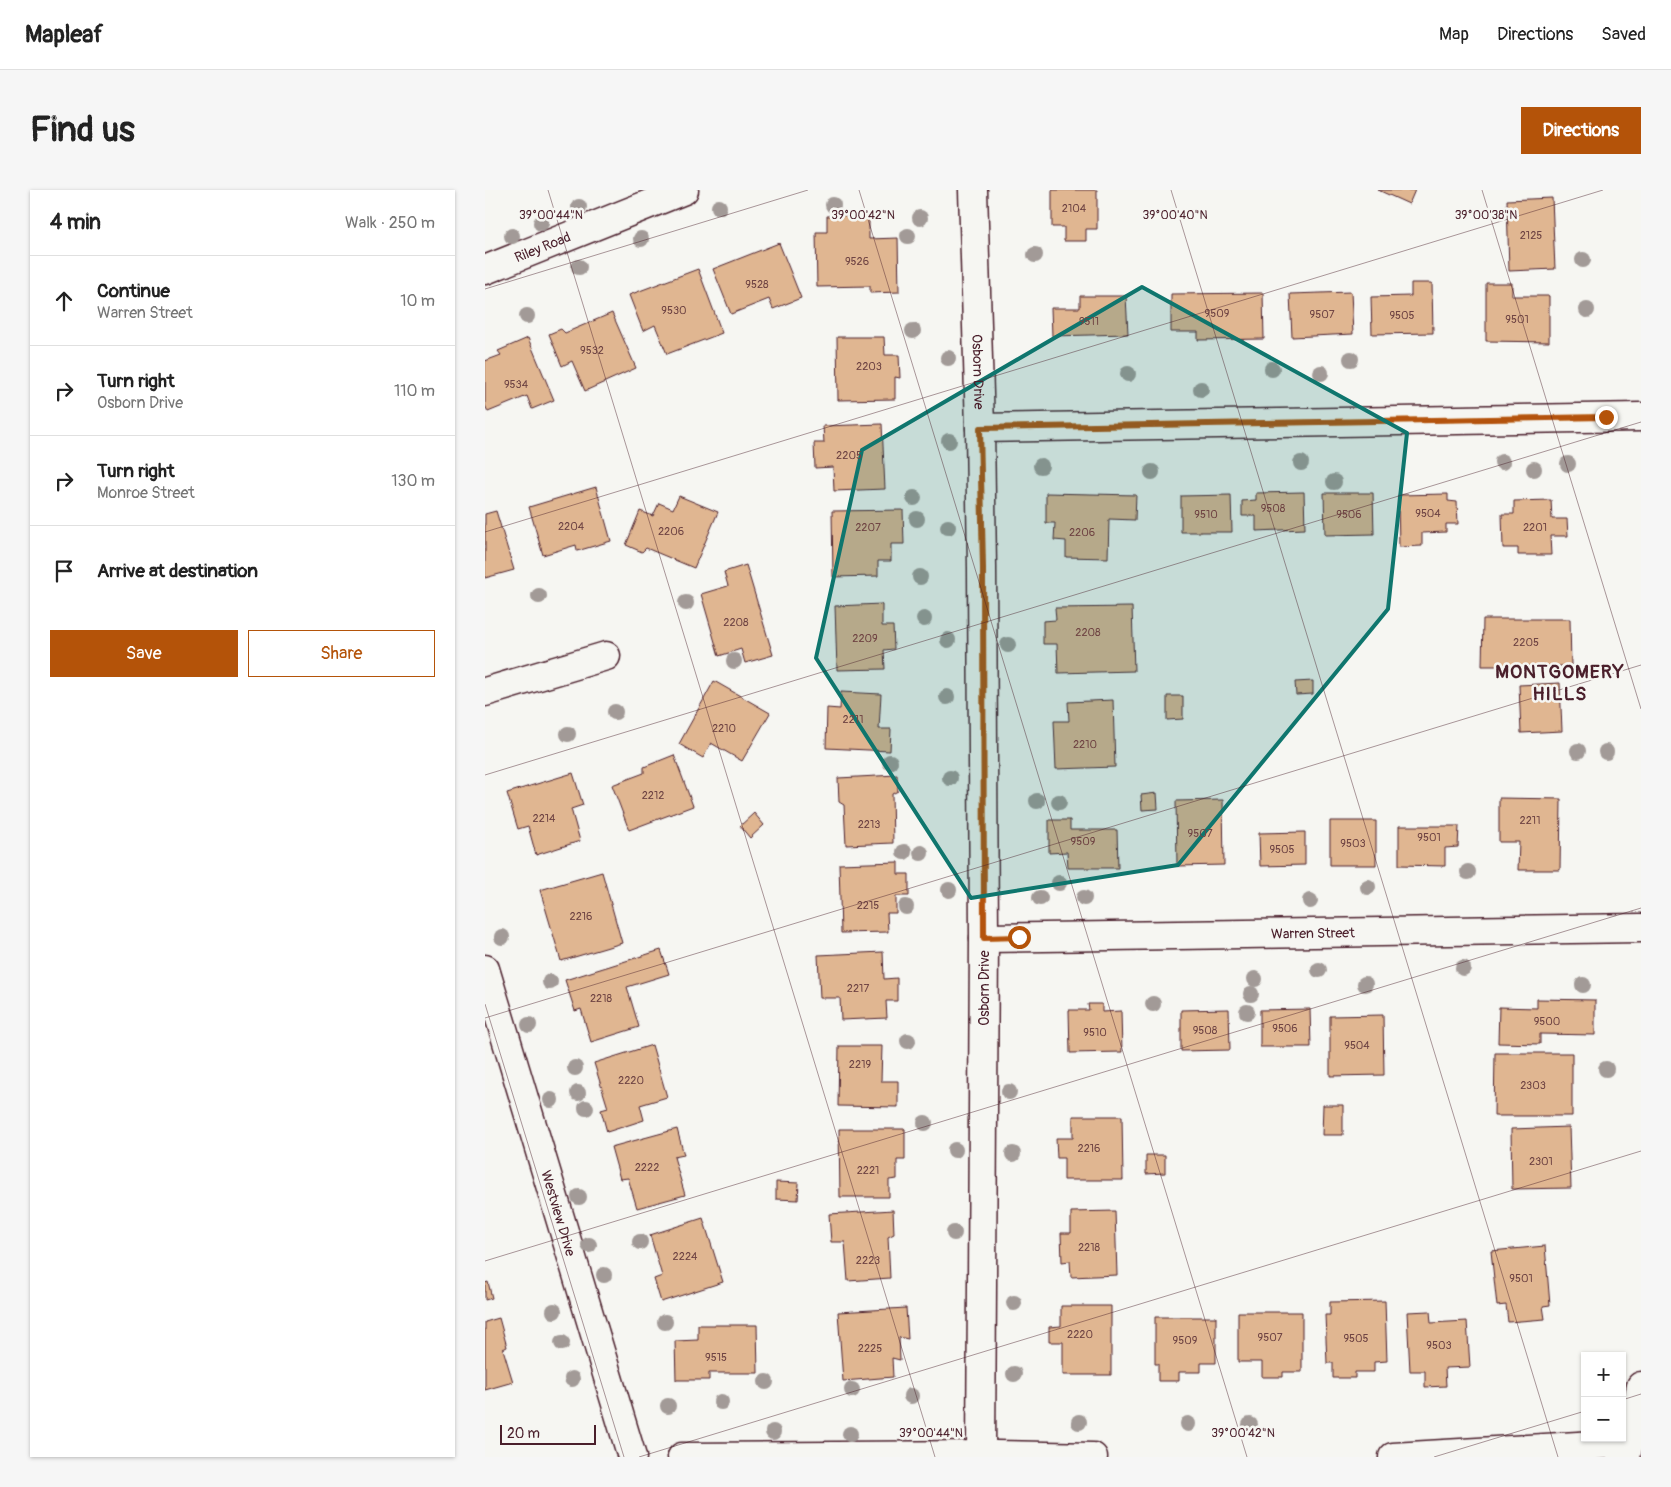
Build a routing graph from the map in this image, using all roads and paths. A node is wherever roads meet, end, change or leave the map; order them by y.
1 (684, 190) edge
2 (973, 190) edge
3 (639, 198) edge
4 (485, 270) edge
5 (1641, 416) edge
6 (980, 428) junction
7 (606, 656) dead end
8 (485, 692) edge
9 (1641, 928) edge
10 (984, 938) junction
11 (485, 968) edge
12 (1641, 1386) edge
13 (1627, 1450) edge
14 (981, 1456) junction
15 (632, 1457) edge
16 (682, 1457) edge
17 (1093, 1457) edge
18 (1393, 1457) edge

1 - 3 street, Riley Road
2 - 6 street, Osborn Drive
3 - 4 street, Riley Road
5 - 6 street
6 - 10 street, Osborn Drive
7 - 8 street
9 - 10 street, Warren Street
10 - 14 street, Osborn Drive
11 - 15 street, Westview Drive
12 - 13 street
13 - 18 street
14 - 16 street
14 - 17 street

